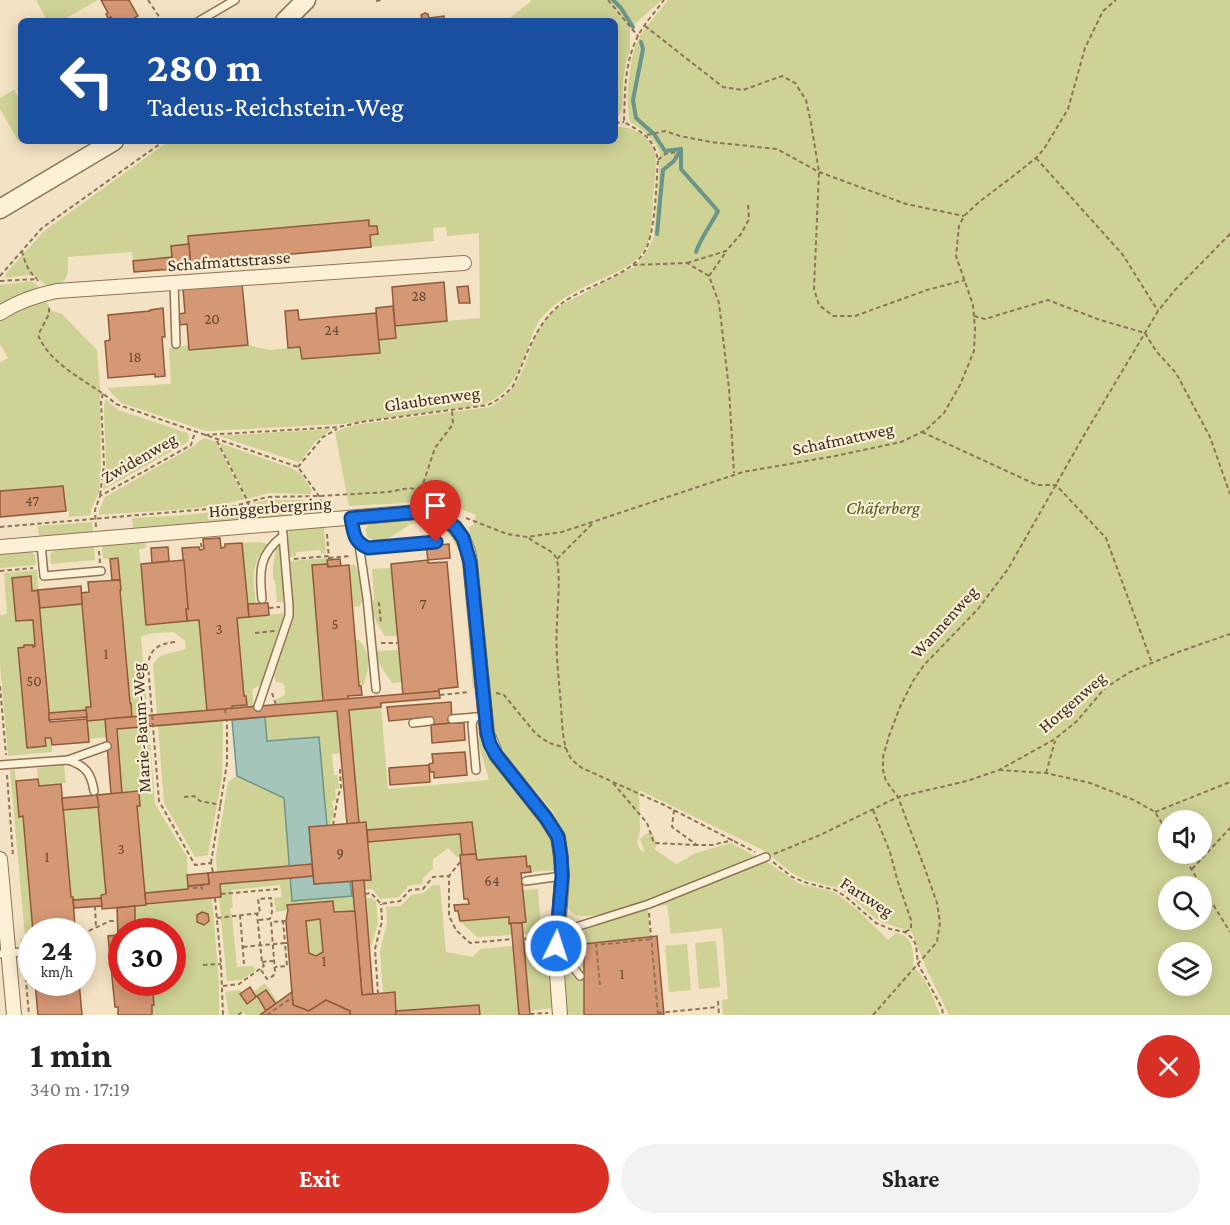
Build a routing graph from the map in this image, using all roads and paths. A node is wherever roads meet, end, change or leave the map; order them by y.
1 (148, 0) edge
2 (235, 0) edge
3 (306, 0) edge
4 (383, 0) edge
5 (608, 0) edge
6 (664, 0) edge
7 (1116, 0) edge
8 (376, 1) edge
9 (160, 18) edge
10 (204, 18) edge
11 (288, 18) edge
12 (645, 26) junction
13 (638, 36) junction
14 (624, 122) junction
15 (618, 123) edge
16 (647, 135) junction
17 (109, 144) edge
18 (160, 144) edge
19 (678, 152) dead end
20 (1035, 158) junction
21 (658, 160) junction
22 (819, 172) junction
23 (748, 203) dead end
24 (0, 209) edge
25 (964, 216) junction
26 (1230, 234) edge
27 (22, 251) junction
28 (726, 252) junction
29 (464, 263) dead end
30 (687, 263) junction
31 (633, 265) junction
32 (0, 276) edge
33 (709, 276) junction
34 (37, 279) junction
35 (965, 280) junction
36 (0, 281) edge
37 (174, 282) junction
38 (47, 293) junction
39 (1158, 311) junction
40 (0, 313) edge
41 (974, 316) junction
42 (1145, 333) junction
43 (176, 344) dead end
44 (103, 393) junction
45 (452, 411) junction
46 (339, 427) junction
47 (195, 432) junction
48 (921, 432) junction
49 (205, 435) junction
50 (216, 439) junction
51 (298, 467) junction
52 (734, 474) junction
53 (1056, 485) junction
54 (409, 488) dead end
55 (421, 490) dead end
56 (1230, 494) edge
57 (100, 496) junction
58 (319, 496) junction
59 (248, 502) junction
60 (95, 510) dead end
61 (325, 512) dead end
62 (351, 518) junction
63 (595, 521) junction
64 (326, 525) dead end
65 (0, 527) edge
66 (455, 527) junction
67 (283, 530) junction
68 (527, 537) junction
69 (436, 542) dead end
70 (41, 544) junction
71 (195, 544) dead end
72 (359, 544) junction
73 (0, 547) edge
74 (202, 549) dead end
75 (360, 555) junction
76 (329, 558) junction
77 (557, 559) junction
78 (285, 560) junction
79 (43, 567) junction
80 (0, 571) edge
81 (101, 571) dead end
82 (262, 599) dead end
83 (379, 603) dead end
84 (381, 624) dead end
85 (284, 631) junction
86 (255, 633) dead end
87 (1230, 634) edge
88 (175, 642) dead end
89 (1152, 663) junction
90 (0, 686) edge
91 (376, 689) dead end
92 (471, 692) dead end
93 (440, 695) dead end
94 (504, 695) dead end
95 (258, 706) dead end
96 (225, 709) dead end
97 (226, 716) dead end
98 (480, 717) junction
99 (452, 719) dead end
100 (227, 720) dead end
101 (430, 721) dead end
102 (414, 723) dead end
103 (1055, 739) junction
104 (108, 746) dead end
105 (566, 748) junction
106 (69, 760) junction
107 (3, 765) edge
108 (342, 770) dead end
109 (476, 770) dead end
110 (999, 770) junction
111 (1046, 773) junction
112 (612, 782) junction
113 (1230, 782) edge
114 (94, 791) dead end
115 (184, 797) dead end
116 (898, 797) junction
117 (221, 805) junction
118 (674, 810) junction
119 (873, 810) junction
120 (1155, 812) junction
121 (1158, 817) edge
122 (333, 825) dead end
123 (1230, 828) edge
124 (733, 840) junction
125 (697, 844) junction
126 (766, 857) junction
127 (7, 858) edge
128 (460, 862) dead end
129 (211, 863) junction
130 (1189, 864) edge
131 (1192, 869) junction
132 (213, 873) dead end
133 (449, 876) junction
134 (562, 876) junction
135 (526, 881) dead end
136 (193, 888) dead end
137 (278, 889) dead end
138 (258, 891) junction
139 (202, 893) dead end
140 (221, 894) dead end
141 (365, 894) dead end
142 (215, 898) dead end
143 (258, 899) junction
144 (381, 904) junction
145 (649, 904) junction
146 (95, 906) dead end
147 (257, 914) junction
148 (240, 915) junction
149 (96, 918) edge
150 (217, 918) junction
151 (258, 920) junction
152 (270, 920) junction
153 (108, 922) edge
154 (96, 928) edge
155 (905, 932) junction
156 (1230, 932) edge
157 (542, 938) dead end
158 (513, 939) dead end
159 (523, 939) dead end
160 (557, 939) junction
161 (652, 939) junction
162 (286, 943) junction
163 (260, 945) junction
164 (272, 945) junction
165 (243, 947) junction
166 (11, 954) edge
167 (273, 961) junction
168 (262, 962) junction
169 (221, 964) junction
170 (244, 964) dead end
171 (918, 964) junction
172 (203, 965) dead end
173 (274, 968) junction
174 (260, 970) junction
175 (376, 970) junction
176 (372, 971) dead end
177 (580, 976) dead end
178 (600, 985) dead end
179 (222, 986) junction
180 (378, 994) dead end
181 (293, 997) dead end
182 (718, 1000) dead end
183 (718, 1007) junction
184 (560, 1013) edge
185 (530, 1014) edge
186 (658, 1014) edge
187 (14, 1015) edge
188 (29, 1015) edge
189 (223, 1015) edge
190 (267, 1015) edge
191 (719, 1015) edge
192 (873, 1015) edge
193 (943, 1015) edge

1 - 9 path
2 - 10 lane
3 - 11 street
4 - 8 path
5 - 13 path
6 - 12 path
7 - 20 path
12 - 13 path
12 - 22 path
13 - 14 path
14 - 15 path
14 - 16 path
16 - 21 path, Glaubtenweg
16 - 22 path
17 - 24 street
18 - 27 path
19 - 21 path
20 - 25 path
20 - 39 path
21 - 31 path, Glaubtenweg
22 - 25 path
22 - 35 path
23 - 28 path
25 - 35 path, Schafmattweg
26 - 39 path, Wannenweg
27 - 32 path
27 - 34 path
28 - 30 path
28 - 33 path
29 - 37 street, Schafmattstrasse
30 - 31 path
30 - 33 path
31 - 45 path, Glaubtenweg
33 - 52 path
34 - 36 path
34 - 38 path
35 - 41 path, Schafmattweg
37 - 38 street, Schafmattstrasse
37 - 43 lane
38 - 40 street, Schafmattstrasse
38 - 44 path, Zwidenweg
39 - 42 path, Wannenweg
41 - 42 path
41 - 48 path, Schafmattweg
42 - 53 path, Wannenweg
42 - 56 path
44 - 47 path, Zwidenweg
44 - 57 path
45 - 46 path, Glaubtenweg
45 - 55 path
46 - 49 path, Glaubtenweg
46 - 51 path
47 - 49 path
47 - 57 path, Zwidenweg
48 - 52 path, Schafmattweg
48 - 53 path
49 - 50 path
50 - 51 path
50 - 59 path
51 - 58 path
52 - 63 path, Schafmattweg
53 - 89 path
53 - 116 path, Wannenweg
54 - 58 path
57 - 60 path, Zwidenweg
58 - 59 path
58 - 61 path
59 - 65 path
62 - 66 street, Hönggerbergring
62 - 67 street, Hönggerbergring
62 - 72 lane
63 - 68 path, Schafmattweg
63 - 77 path
64 - 76 path
66 - 68 path, Schafmattweg
66 - 98 street
67 - 70 street, Hönggerbergring
67 - 78 lane
67 - 82 lane
68 - 77 path
69 - 72 lane
70 - 73 street, Hönggerbergring
70 - 79 lane
71 - 74 path
72 - 75 lane
75 - 76 path
75 - 91 lane
76 - 78 path
77 - 105 path
78 - 85 lane
79 - 80 path
79 - 81 lane
83 - 84 path
85 - 86 path
85 - 95 lane
87 - 89 path, Horgenweg
88 - 129 path, Marie-Baum-Weg
89 - 103 path, Horgenweg
90 - 107 path
92 - 93 path
94 - 105 path
96 - 97 path
98 - 99 lane
98 - 109 lane
98 - 134 street
100 - 117 path
101 - 102 lane
103 - 110 path, Horgenweg
103 - 111 path
104 - 106 lane
105 - 112 path, Fartweg
106 - 107 lane
106 - 114 lane
107 - 127 path
108 - 122 path
110 - 111 path
110 - 116 path, Horgenweg
111 - 120 path
112 - 118 path, Fartweg
112 - 125 path
113 - 120 path
115 - 117 path
116 - 119 path
116 - 171 path, Wannenweg
117 - 129 path
118 - 124 path, Fartweg
118 - 125 path
119 - 126 path
119 - 155 path
120 - 121 path
123 - 131 path
124 - 125 path
124 - 126 path, Fartweg
126 - 145 lane
126 - 155 path, Fartweg
127 - 166 street
128 - 133 path
129 - 132 path
130 - 131 path
131 - 156 path
133 - 144 path
133 - 158 path
134 - 135 lane
134 - 160 street
136 - 139 path
137 - 138 path
138 - 140 path
138 - 143 path
141 - 144 path
142 - 150 path
143 - 147 path
143 - 152 path
144 - 175 path
145 - 160 lane
145 - 161 path
146 - 149 path
147 - 148 path
147 - 151 path
148 - 150 path
148 - 165 path
150 - 169 path
151 - 152 path
151 - 163 path
152 - 162 path
152 - 164 path
153 - 154 path
155 - 171 path, Fartweg
157 - 159 path
160 - 177 lane
160 - 184 street
161 - 178 path
161 - 186 path
162 - 164 path
162 - 173 path
163 - 164 path
163 - 165 path
163 - 168 path
164 - 167 path
165 - 170 path
166 - 187 street
166 - 188 path
167 - 168 path
167 - 173 path
168 - 174 path
169 - 172 path
169 - 179 path
171 - 192 path, Wannenweg
171 - 193 path, Fartweg
173 - 174 path
174 - 179 path
175 - 176 path
175 - 180 path
179 - 189 path
181 - 190 path
182 - 183 path
183 - 186 path
183 - 191 path
184 - 185 path

